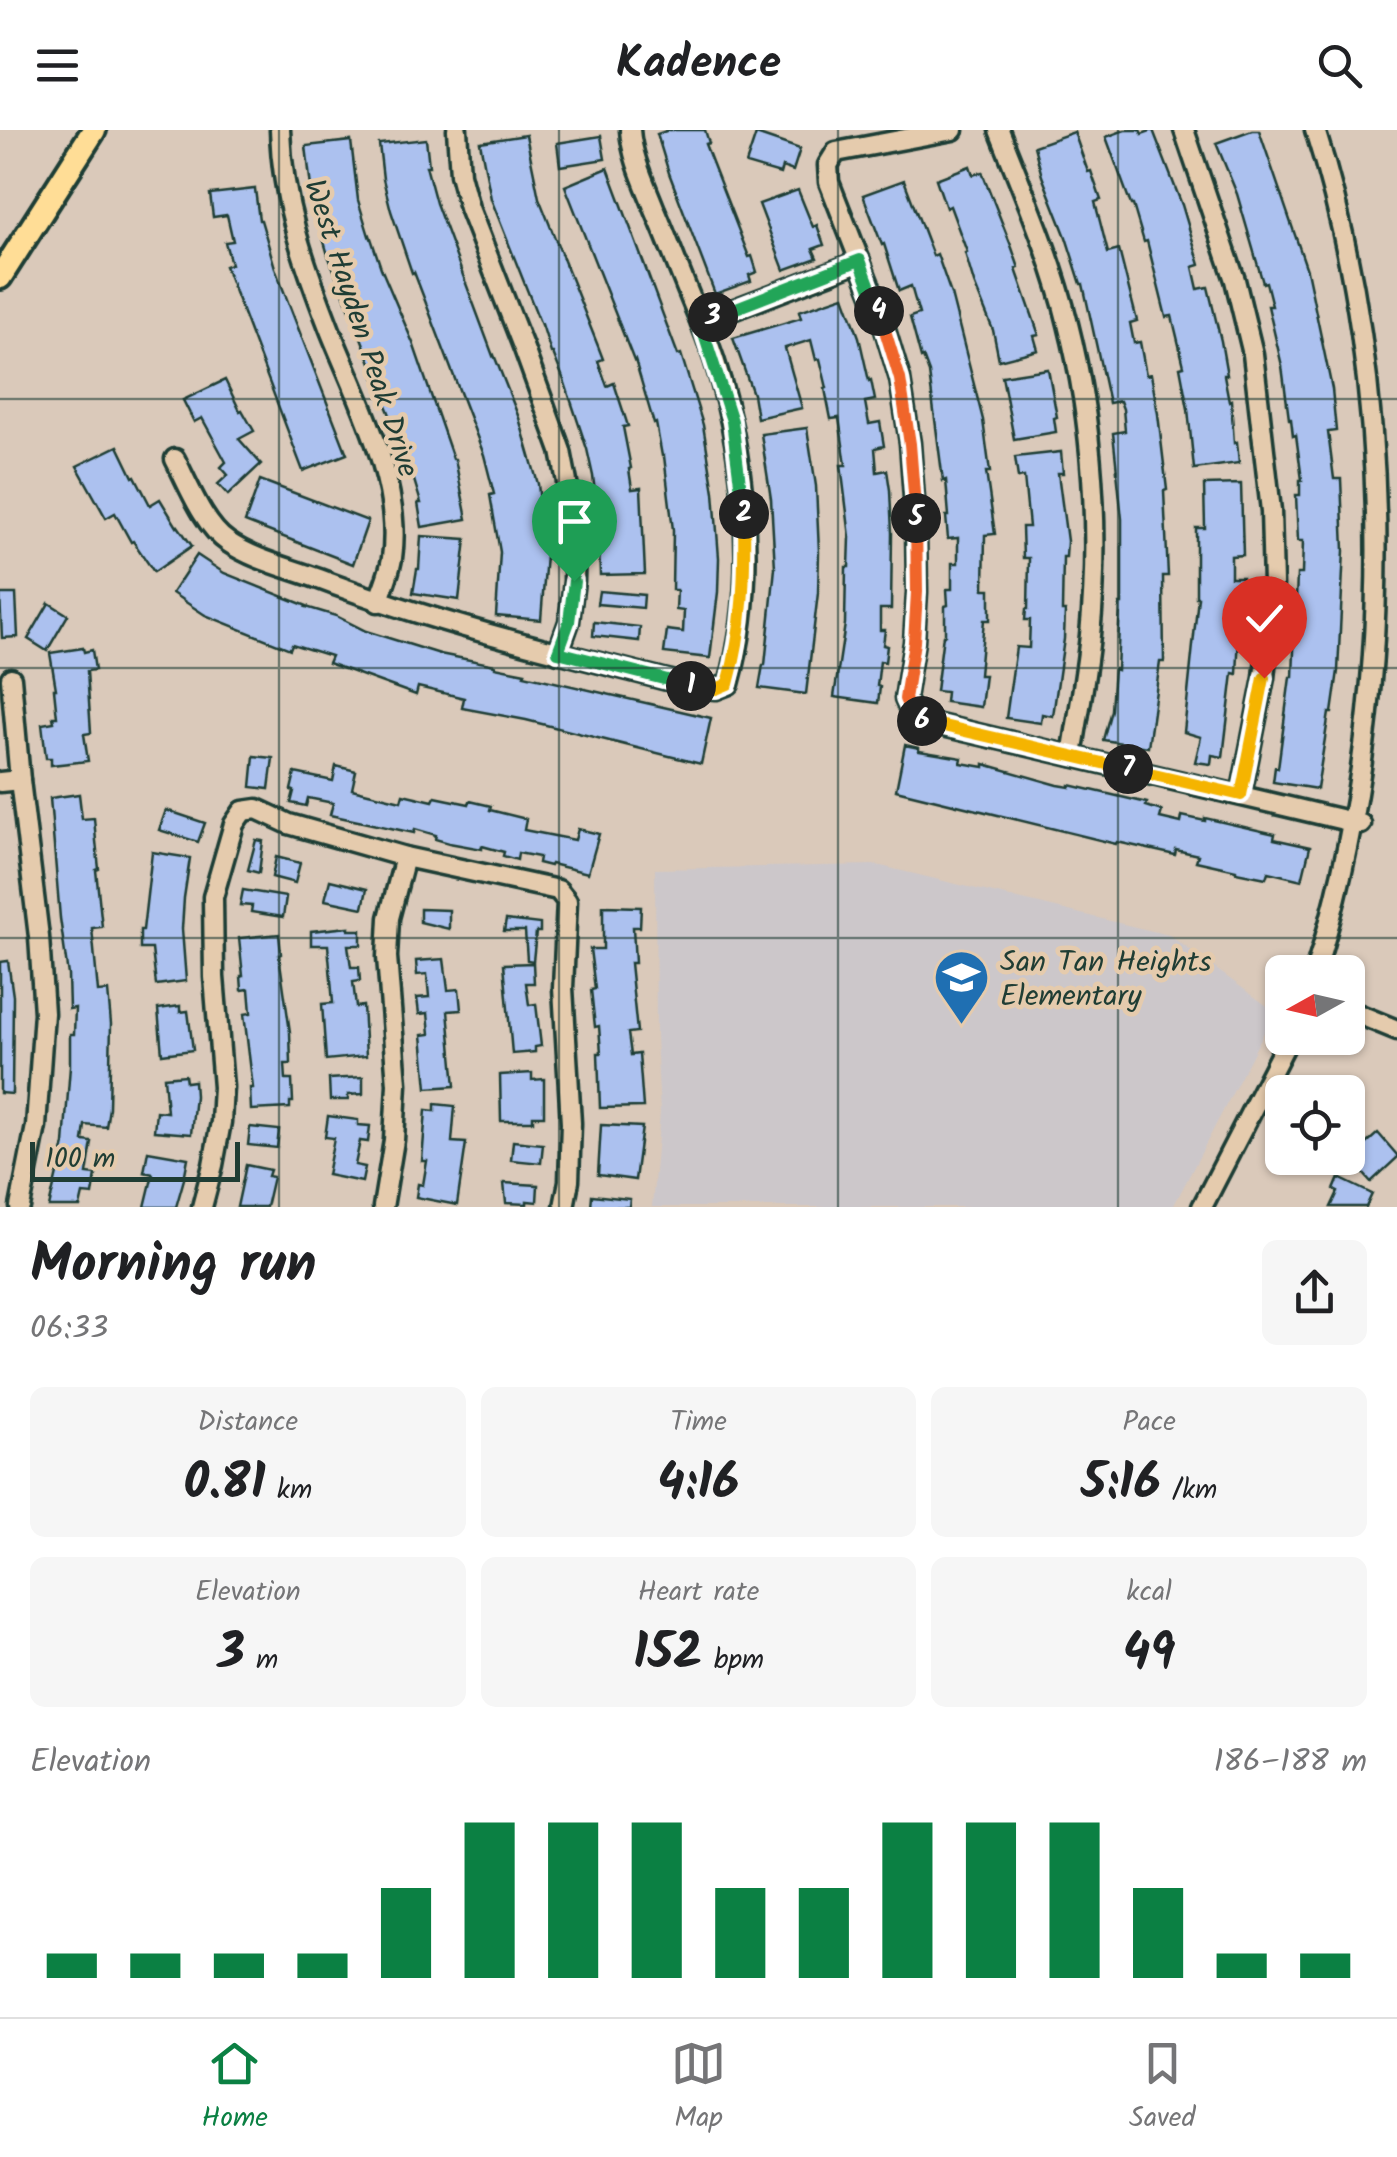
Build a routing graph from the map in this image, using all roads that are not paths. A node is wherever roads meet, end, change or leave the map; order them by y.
1 (94, 130) edge
2 (280, 130) edge
3 (456, 130) edge
4 (630, 130) edge
5 (952, 130) edge
6 (999, 130) edge
7 (1184, 130) edge
8 (1315, 130) edge
9 (909, 134) edge
10 (860, 260) junction
11 (0, 277) edge
12 (700, 322) junction
13 (1384, 367) dead end
14 (1387, 402) dead end
15 (1392, 455) dead end
16 (175, 459) dead end
17 (1394, 572) dead end
18 (378, 602) junction
19 (558, 652) junction
20 (11, 678) dead end
21 (1072, 756) junction
22 (20, 780) junction
23 (0, 782) edge
24 (1241, 795) junction
25 (1362, 824) junction
26 (405, 857) junction
27 (1321, 955) edge
28 (1365, 1017) edge
29 (1397, 1030) edge
30 (1280, 1055) edge
31 (20, 1207) edge
32 (202, 1207) edge
33 (383, 1207) edge
34 (564, 1207) edge
35 (1202, 1207) edge

1 - 11 main road
2 - 18 street, West Hayden Peak Drive
3 - 19 street
4 - 12 street
5 - 9 street
6 - 21 street
7 - 24 street
8 - 13 street
9 - 10 street
10 - 12 street
10 - 21 street
12 - 19 street
14 - 15 street
16 - 18 street
17 - 25 street
18 - 19 street
20 - 22 street
21 - 24 street
22 - 23 street
22 - 31 street
24 - 25 street
25 - 27 street
26 - 32 street
26 - 33 street
26 - 34 street
28 - 29 street
30 - 35 street

